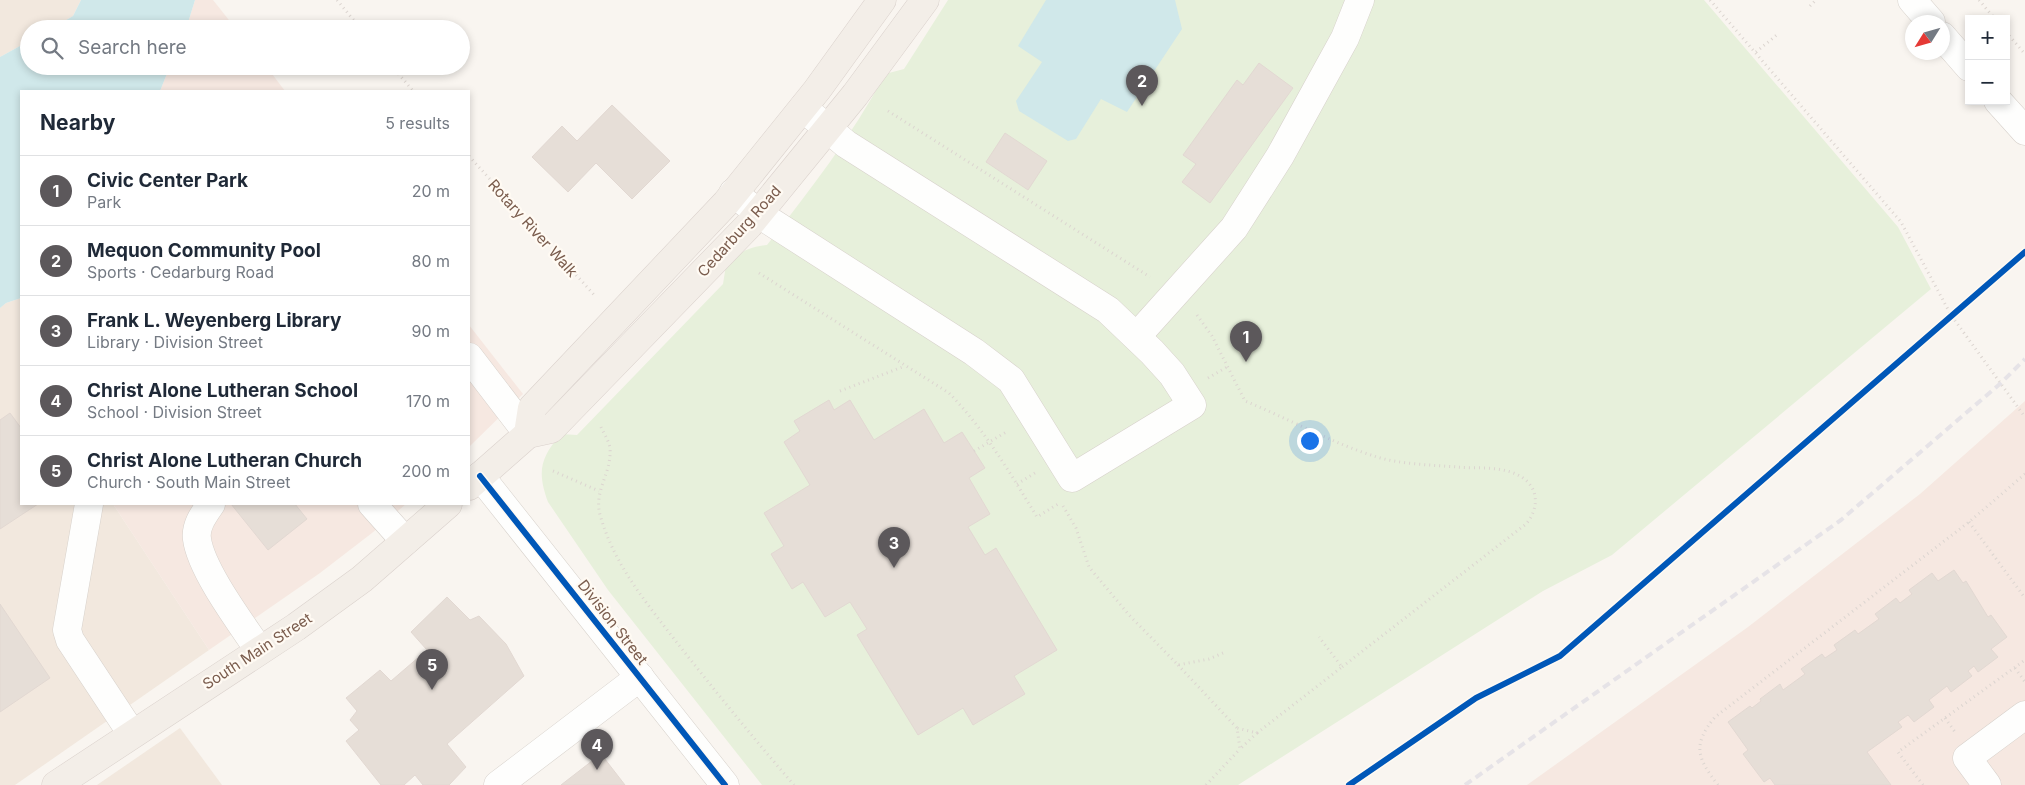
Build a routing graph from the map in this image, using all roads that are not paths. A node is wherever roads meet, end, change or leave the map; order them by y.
1 (882, 0) edge
2 (925, 0) edge
3 (1360, 0) edge
4 (1912, 0) edge
5 (1925, 15) edge
6 (1950, 45) edge
7 (1965, 62) edge
8 (2002, 105) edge
9 (802, 108) junction
10 (827, 129) junction
11 (2025, 131) edge
12 (733, 193) junction
13 (758, 213) junction
14 (1137, 336) junction
15 (470, 358) edge
16 (528, 434) junction
17 (474, 481) edge
18 (89, 505) edge
19 (210, 505) edge
20 (373, 505) edge
21 (447, 505) edge
22 (404, 541) junction
23 (259, 650) junction
24 (640, 677) junction
25 (2025, 715) edge
26 (132, 734) junction
27 (56, 785) edge
28 (498, 785) edge
29 (725, 785) edge
30 (1987, 785) edge

1 - 9 main road, Cedarburg Road
2 - 10 main road, Cedarburg Road
3 - 14 street
4 - 5 street
6 - 7 street
8 - 11 street
9 - 10 street
9 - 12 main road, Cedarburg Road
10 - 13 main road, Cedarburg Road
10 - 14 street
12 - 13 street
12 - 16 main road, Cedarburg Road
13 - 14 street
13 - 16 main road, Cedarburg Road
15 - 16 street
16 - 17 main road
17 - 24 street, Division Street
18 - 26 street
19 - 23 street
20 - 22 street
21 - 22 main road, South Main Street
22 - 23 main road, South Main Street
23 - 26 main road, South Main Street
24 - 28 street
24 - 29 street, Division Street
25 - 30 street
26 - 27 main road, South Main Street

